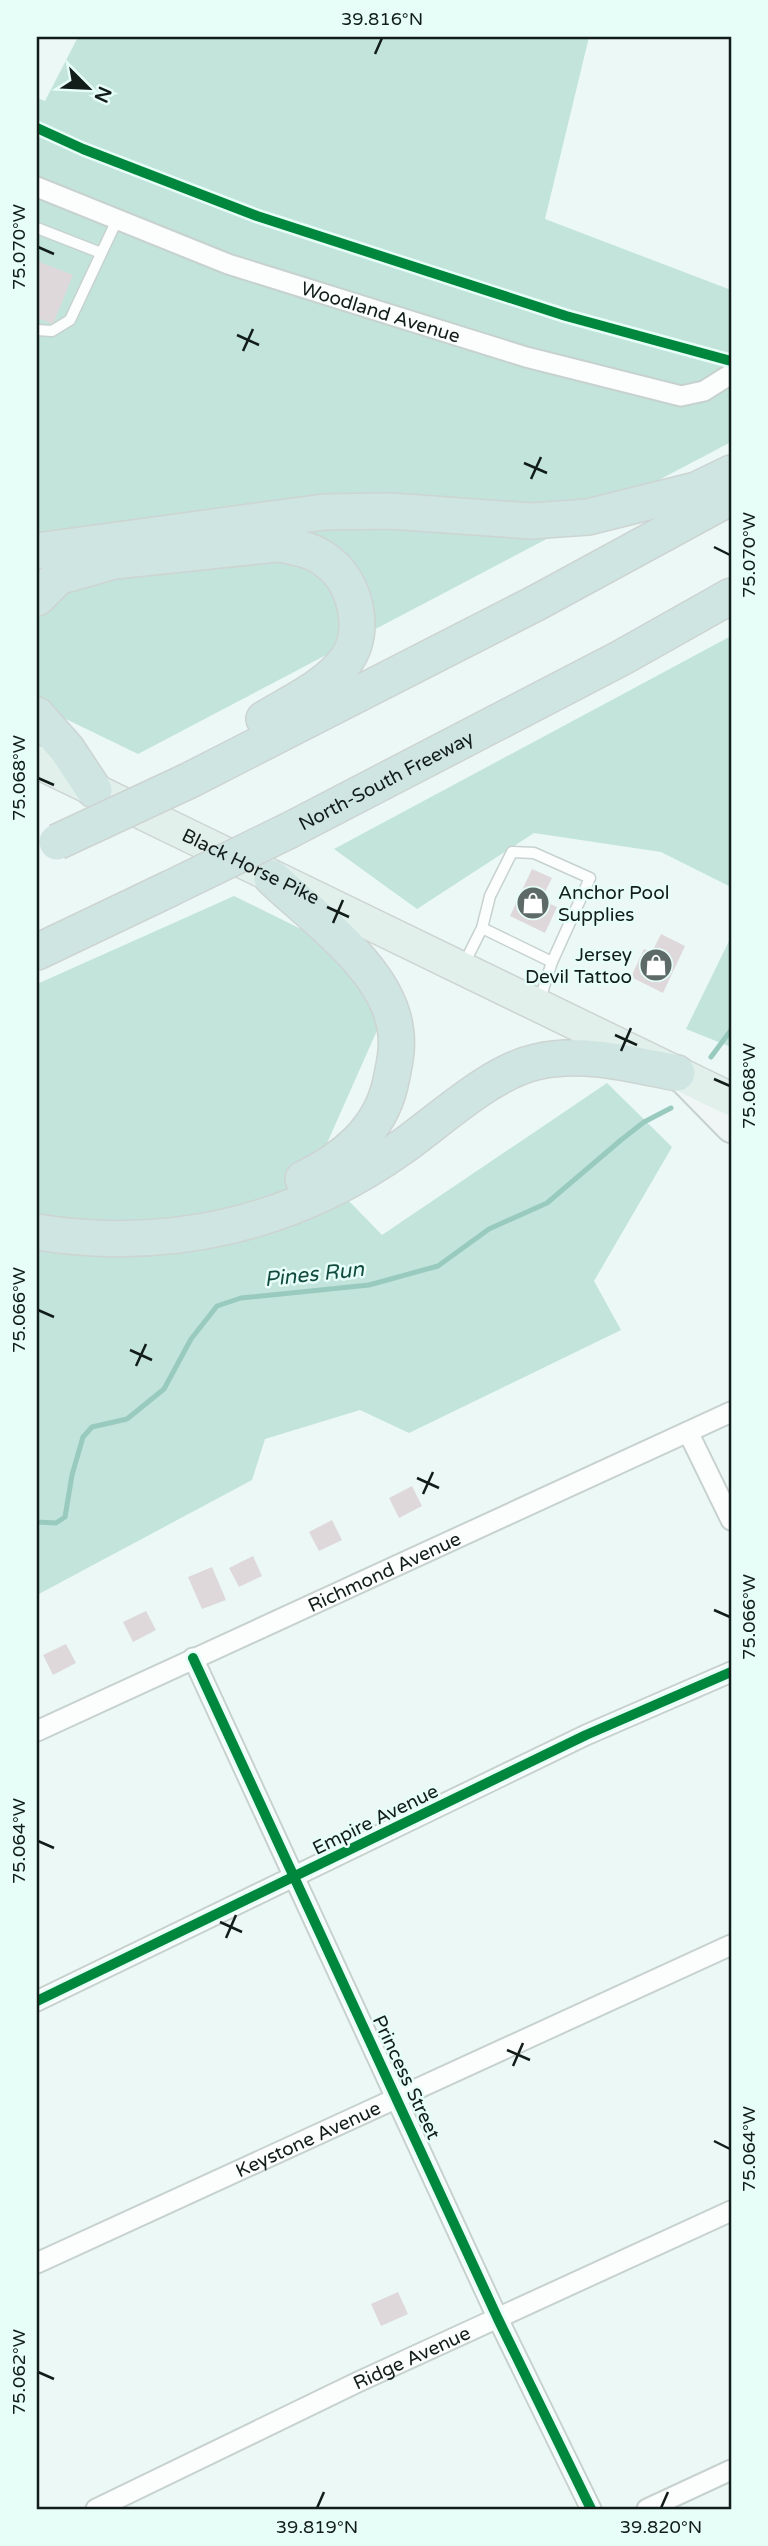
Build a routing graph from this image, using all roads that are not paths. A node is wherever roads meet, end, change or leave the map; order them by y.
1 (37, 187) edge
2 (117, 220) junction
3 (37, 228) edge
4 (101, 253) junction
5 (37, 330) edge
6 (731, 374) edge
7 (731, 473) edge
8 (731, 497) edge
9 (37, 551) edge
10 (731, 596) edge
11 (37, 598) edge
12 (37, 715) edge
13 (37, 762) edge
14 (200, 774) junction
15 (94, 790) junction
16 (47, 847) edge
17 (272, 878) junction
18 (89, 928) junction
19 (482, 929) junction
20 (37, 952) edge
21 (552, 961) junction
22 (461, 969) junction
23 (37, 974) edge
24 (537, 1006) junction
25 (677, 1073) junction
26 (731, 1099) edge
27 (731, 1128) edge
28 (37, 1211) edge
29 (37, 1232) edge
30 (731, 1412) edge
31 (688, 1432) junction
32 (731, 1520) edge
33 (193, 1658) junction
34 (731, 1672) edge
35 (37, 1731) edge
36 (294, 1878) junction
37 (731, 1945) edge
38 (37, 2001) edge
39 (398, 2097) junction
40 (731, 2211) edge
41 (37, 2263) edge
42 (498, 2319) junction
43 (731, 2470) edge
44 (96, 2509) edge
45 (590, 2509) edge
46 (647, 2509) edge

1 - 2 street, Woodland Avenue
2 - 4 lane
2 - 6 street, Woodland Avenue
3 - 4 lane
4 - 5 lane
7 - 9 highway
8 - 14 highway
10 - 18 highway, North-South Freeway, bridge
11 - 14 highway
12 - 15 highway
13 - 15 main road, Black Horse Pike
14 - 16 highway, bridge
15 - 17 main road, Black Horse Pike
17 - 22 main road, Black Horse Pike
17 - 28 highway
18 - 20 highway, North-South Freeway
18 - 23 highway
19 - 21 lane
19 - 21 lane
19 - 22 lane
21 - 24 lane
22 - 24 main road, Black Horse Pike
24 - 25 main road, Black Horse Pike
25 - 26 main road, Black Horse Pike
25 - 27 street
25 - 29 highway
30 - 31 street, Richmond Avenue
31 - 32 street
31 - 33 street, Richmond Avenue
33 - 35 street, Richmond Avenue
33 - 36 street, Princess Street
34 - 36 street, Empire Avenue
36 - 38 street, Empire Avenue
36 - 39 street, Princess Street
37 - 39 street, Keystone Avenue
39 - 41 street, Keystone Avenue
39 - 42 street, Princess Street
40 - 42 street, Ridge Avenue
42 - 44 street, Ridge Avenue
42 - 45 street, Princess Street
43 - 46 street

